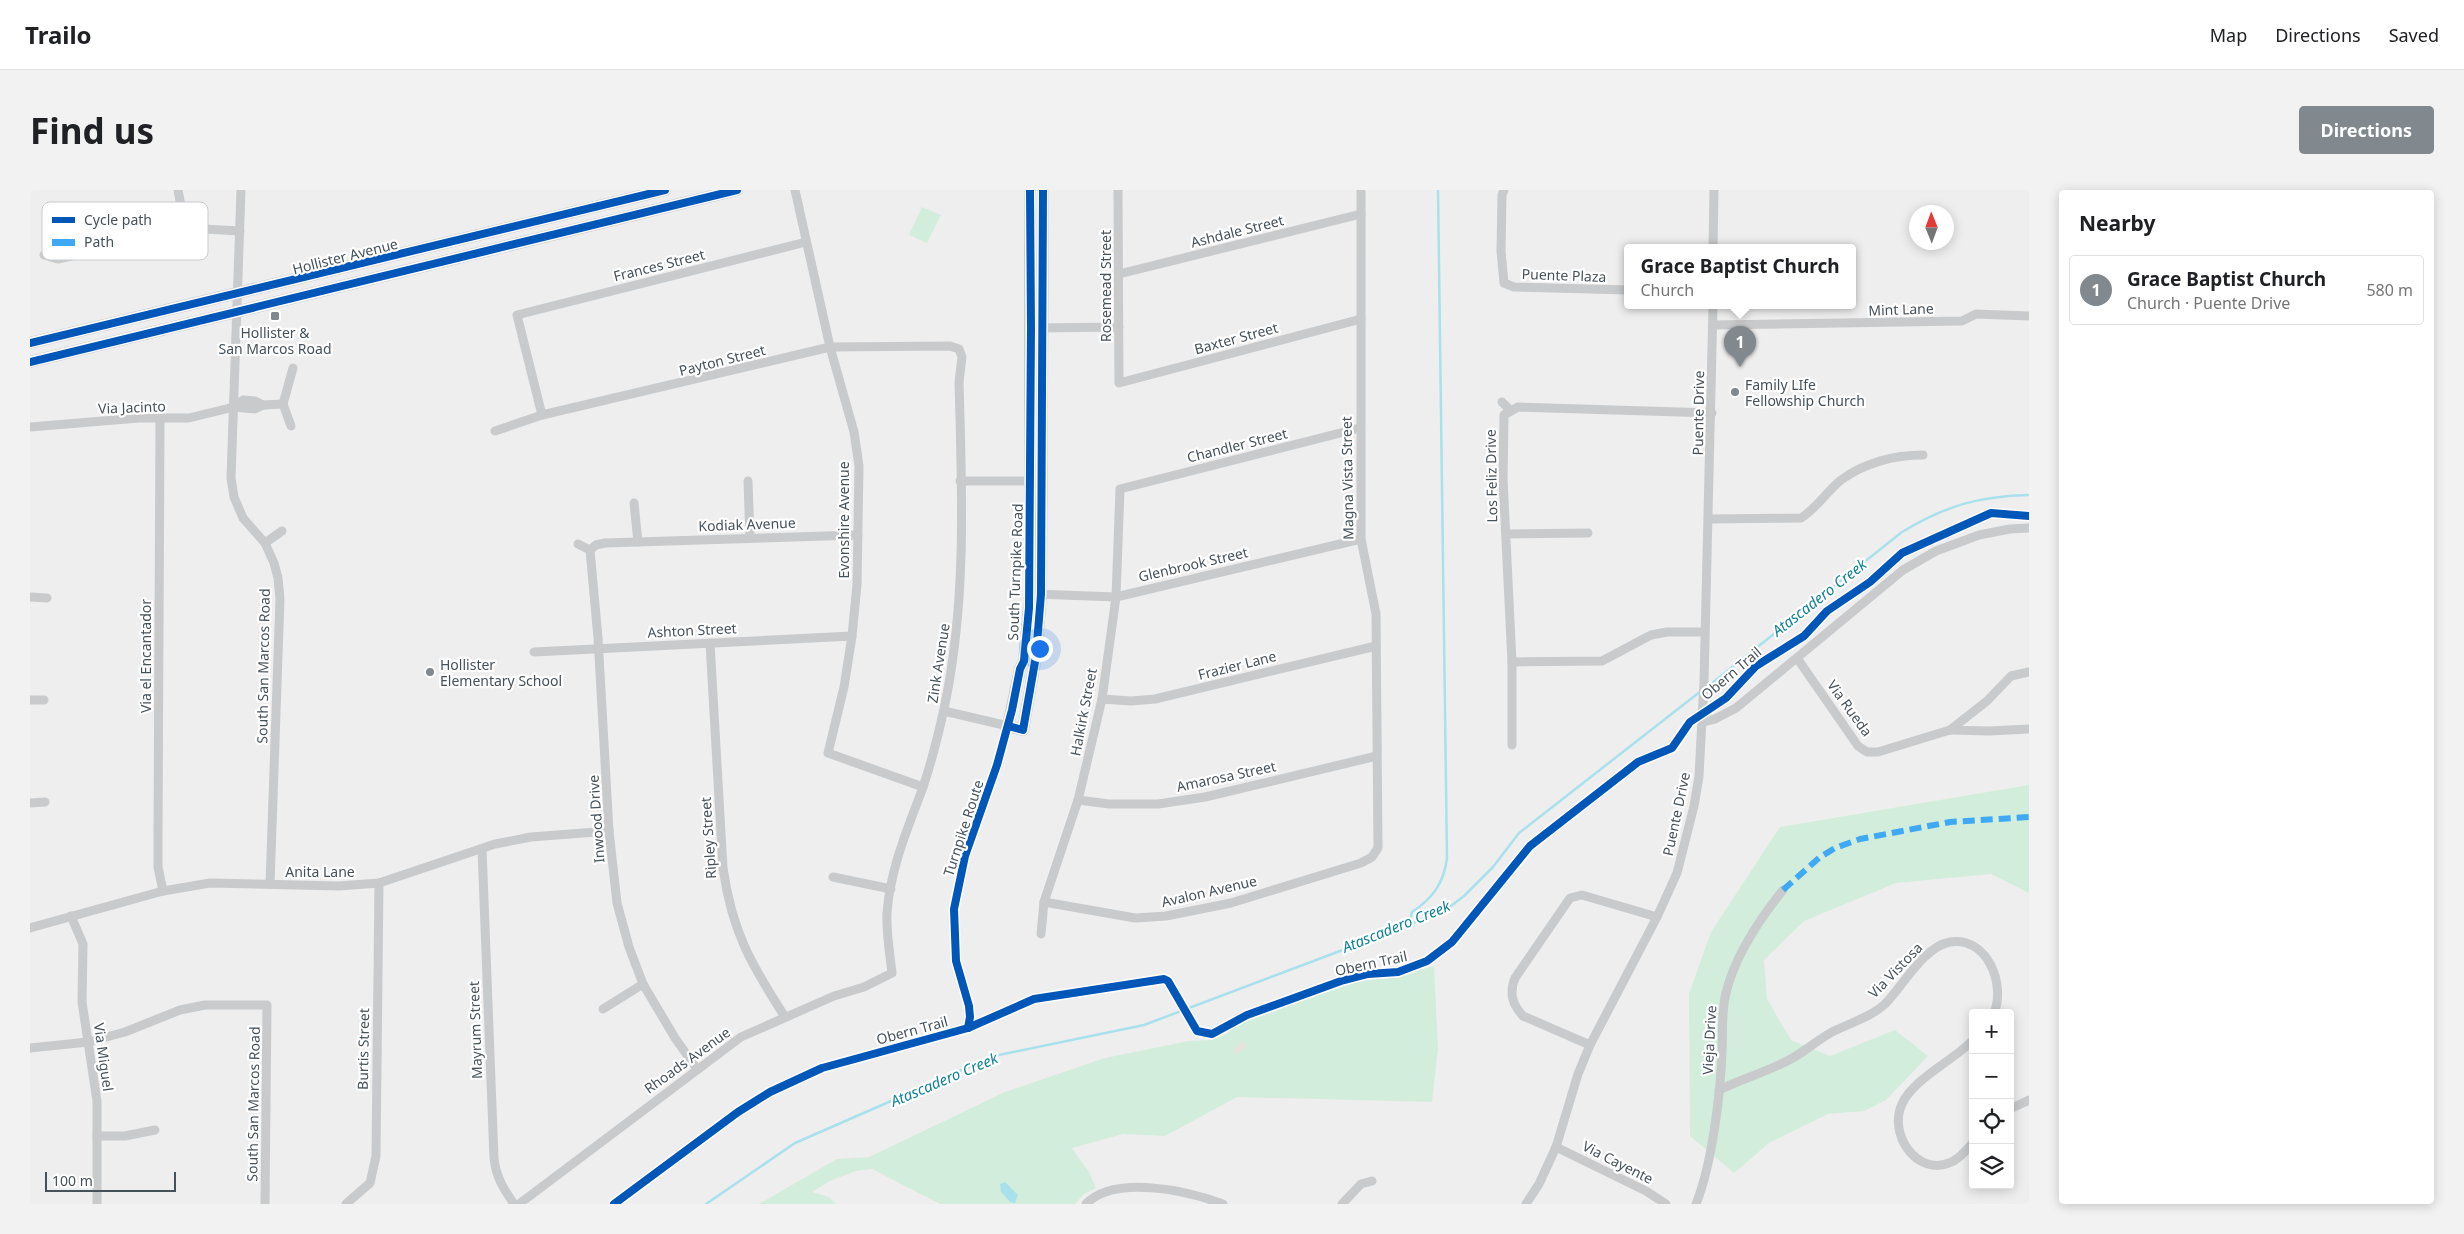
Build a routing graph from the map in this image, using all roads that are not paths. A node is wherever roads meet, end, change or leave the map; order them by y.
1 (241, 190) edge
2 (665, 190) edge
3 (737, 190) edge
4 (795, 190) edge
5 (1030, 190) edge
6 (1043, 190) edge
7 (1118, 190) edge
8 (1361, 190) edge
9 (1504, 190) edge
10 (1714, 190) edge
11 (1361, 214) junction
12 (208, 229) edge
13 (240, 231) junction
14 (806, 242) junction
15 (1713, 244) edge
16 (1119, 274) junction
17 (1624, 290) edge
18 (236, 295) junction
19 (1713, 309) edge
20 (235, 312) junction
21 (2029, 316) edge
22 (1361, 319) junction
23 (1713, 325) junction
24 (1118, 327) junction
25 (1036, 328) junction
26 (30, 344) edge
27 (830, 347) junction
28 (959, 349) joint
29 (30, 362) edge
30 (293, 368) dead end
31 (1119, 383) joint
32 (1502, 402) dead end
33 (283, 404) junction
34 (234, 407) junction
35 (1510, 410) junction
36 (1712, 413) junction
37 (542, 415) junction
38 (160, 420) junction
39 (291, 426) dead end
40 (30, 427) edge
41 (1360, 428) junction
42 (495, 431) dead end
43 (1922, 455) dead end
44 (960, 481) junction
45 (1036, 481) junction
46 (748, 482) dead end
47 (1120, 489) joint
48 (634, 503) dead end
49 (1709, 519) junction
50 (2029, 528) edge
51 (282, 532) dead end
52 (1588, 533) dead end
53 (1506, 534) junction
54 (858, 535) junction
55 (750, 538) junction
56 (1361, 539) junction
57 (638, 542) junction
58 (265, 543) junction
59 (578, 544) dead end
60 (591, 549) junction
61 (1035, 594) junction
62 (30, 597) edge
63 (1116, 597) junction
64 (47, 598) dead end
65 (1704, 632) junction
66 (852, 636) junction
67 (710, 643) junction
68 (1376, 646) junction
69 (599, 648) junction
70 (534, 652) dead end
71 (1797, 658) junction
72 (1512, 662) junction
73 (2029, 672) edge
74 (1102, 699) junction
75 (30, 700) edge
76 (44, 700) dead end
77 (944, 711) junction
78 (1702, 722) junction
79 (1008, 726) joint
80 (2029, 729) edge
81 (1950, 730) junction
82 (1512, 746) dead end
83 (1377, 756) junction
84 (923, 787) junction
85 (1078, 800) junction
86 (45, 802) dead end
87 (30, 803) edge
88 (609, 831) junction
89 (482, 849) junction
90 (1375, 854) joint
91 (833, 877) dead end
92 (380, 883) junction
93 (270, 884) junction
94 (891, 889) junction
95 (1783, 890) dead end
96 (163, 891) junction
97 (1044, 902) junction
98 (71, 916) junction
99 (1657, 917) junction
100 (30, 928) edge
101 (1041, 934) dead end
102 (892, 974) joint
103 (643, 984) junction
104 (604, 1009) dead end
105 (1995, 1009) edge
106 (785, 1017) junction
107 (88, 1042) junction
108 (1969, 1044) edge
109 (1590, 1045) junction
110 (30, 1048) edge
111 (697, 1069) junction
112 (1719, 1090) junction
113 (2029, 1100) edge
114 (2014, 1107) edge
115 (155, 1130) dead end
116 (97, 1136) junction
117 (1972, 1144) edge
118 (1556, 1147) junction
119 (1372, 1180) dead end
120 (97, 1204) edge
121 (265, 1204) edge
122 (346, 1204) edge
123 (514, 1204) edge
124 (519, 1204) edge
125 (1086, 1204) edge
126 (1223, 1204) edge
127 (1342, 1204) edge
128 (1526, 1204) edge
129 (1666, 1204) edge
130 (1696, 1204) edge

1 - 13 street, South San Marcos Road
2 - 18 main road, Hollister Avenue
3 - 20 main road, Hollister Avenue
4 - 14 street, Evonshire Avenue
5 - 25 main road, South Turnpike Road
6 - 25 main road, South Turnpike Road
7 - 16 street, Rosemead Street
8 - 11 street, Magna Vista Street
9 - 17 street, Puente Plaza
10 - 15 street
11 - 16 street, Ashdale Street
11 - 22 street, Magna Vista Street
12 - 13 street
13 - 18 street, South San Marcos Road
14 - 27 street, Evonshire Avenue
14 - 37 street, Frances Street
16 - 24 street, Rosemead Street
18 - 20 street, South San Marcos Road
18 - 26 main road, Hollister Avenue
19 - 23 street, Puente Drive
20 - 29 main road, Hollister Avenue
20 - 34 street, South San Marcos Road
21 - 23 street, Mint Lane
22 - 31 street, Baxter Street
22 - 41 street, Magna Vista Street
23 - 36 street, Puente Drive
24 - 25 street
24 - 31 street, Rosemead Street
25 - 45 main road, South Turnpike Road
27 - 28 street, Payton Street
27 - 37 street, Payton Street
27 - 54 street, Evonshire Avenue
28 - 44 street, Zink Avenue
30 - 33 street
32 - 35 street
33 - 34 street, Via Jacinto
33 - 39 street
34 - 38 street, Via Jacinto
34 - 58 street, South San Marcos Road
35 - 36 street
35 - 53 street, Los Feliz Drive
36 - 49 street, Puente Drive
37 - 42 street, Payton Street
38 - 40 street, Via Jacinto
38 - 96 street, Via el Encantador
41 - 47 street, Chandler Street
41 - 56 street, Magna Vista Street
43 - 49 street
44 - 45 street
44 - 77 street, Zink Avenue
45 - 61 main road, South Turnpike Road
46 - 55 street
47 - 63 street, Halkirk Street
48 - 57 street
49 - 65 street, Puente Drive
50 - 71 street
51 - 58 street
52 - 53 street
53 - 72 street, Los Feliz Drive
54 - 55 street, Kodiak Avenue
54 - 66 street, Evonshire Avenue
55 - 57 street, Kodiak Avenue
56 - 63 street, Glenbrook Street
56 - 68 street, Magna Vista Street
57 - 60 street, Kodiak Avenue
58 - 93 street, South San Marcos Road
59 - 60 street
60 - 69 street, Inwood Drive
61 - 63 street, Glenbrook Street
61 - 79 main road, South Turnpike Road
62 - 64 street
63 - 74 street, Halkirk Street
65 - 72 street
65 - 78 street, Puente Drive
66 - 67 street, Ashton Street
66 - 84 street, Evonshire Avenue
67 - 69 street, Ashton Street
67 - 106 street, Ripley Street
68 - 74 street, Frazier Lane
68 - 83 street, Magna Vista Street
69 - 70 street, Ashton Street
69 - 88 street, Inwood Drive
71 - 78 street
71 - 81 street, Via Rueda
72 - 82 street, Los Feliz Drive
73 - 81 street, Via Rueda
74 - 85 street, Halkirk Street
75 - 76 street
77 - 79 street
77 - 84 street, Zink Avenue
78 - 99 street, Puente Drive
80 - 81 street, Via Rueda
83 - 85 street, Amarosa Street
83 - 90 street, Magna Vista Street
84 - 94 street, Zink Avenue
85 - 97 street, Halkirk Street
86 - 87 street
88 - 89 street, Anita Lane
88 - 103 street, Inwood Drive
89 - 92 street, Anita Lane
89 - 123 street, Mayrum Street
90 - 97 street, Avalon Avenue
91 - 94 street
92 - 93 street, Anita Lane
92 - 122 street, Burtis Street
93 - 96 street, Anita Lane
94 - 102 street, Zink Avenue
95 - 112 street, Vieja Drive
96 - 98 street, Anita Lane
97 - 101 street, Halkirk Street
98 - 100 street, Anita Lane
98 - 107 street, Via Miguel
99 - 109 street, Puente Drive
99 - 109 street
102 - 106 street, Rhoads Avenue
103 - 104 street
103 - 111 street, Inwood Drive
105 - 112 street, Via Vistosa
106 - 111 street, Rhoads Avenue
107 - 110 street
107 - 116 street, Via Miguel
107 - 121 street, South San Marcos Road
108 - 117 street
109 - 118 street, Puente Drive
111 - 124 street, Rhoads Avenue
112 - 130 street, Vieja Drive
113 - 114 street
115 - 116 street
116 - 120 street, Via Miguel
118 - 128 street, Puente Drive
118 - 129 street, Via Cayente
119 - 127 street
125 - 126 street

